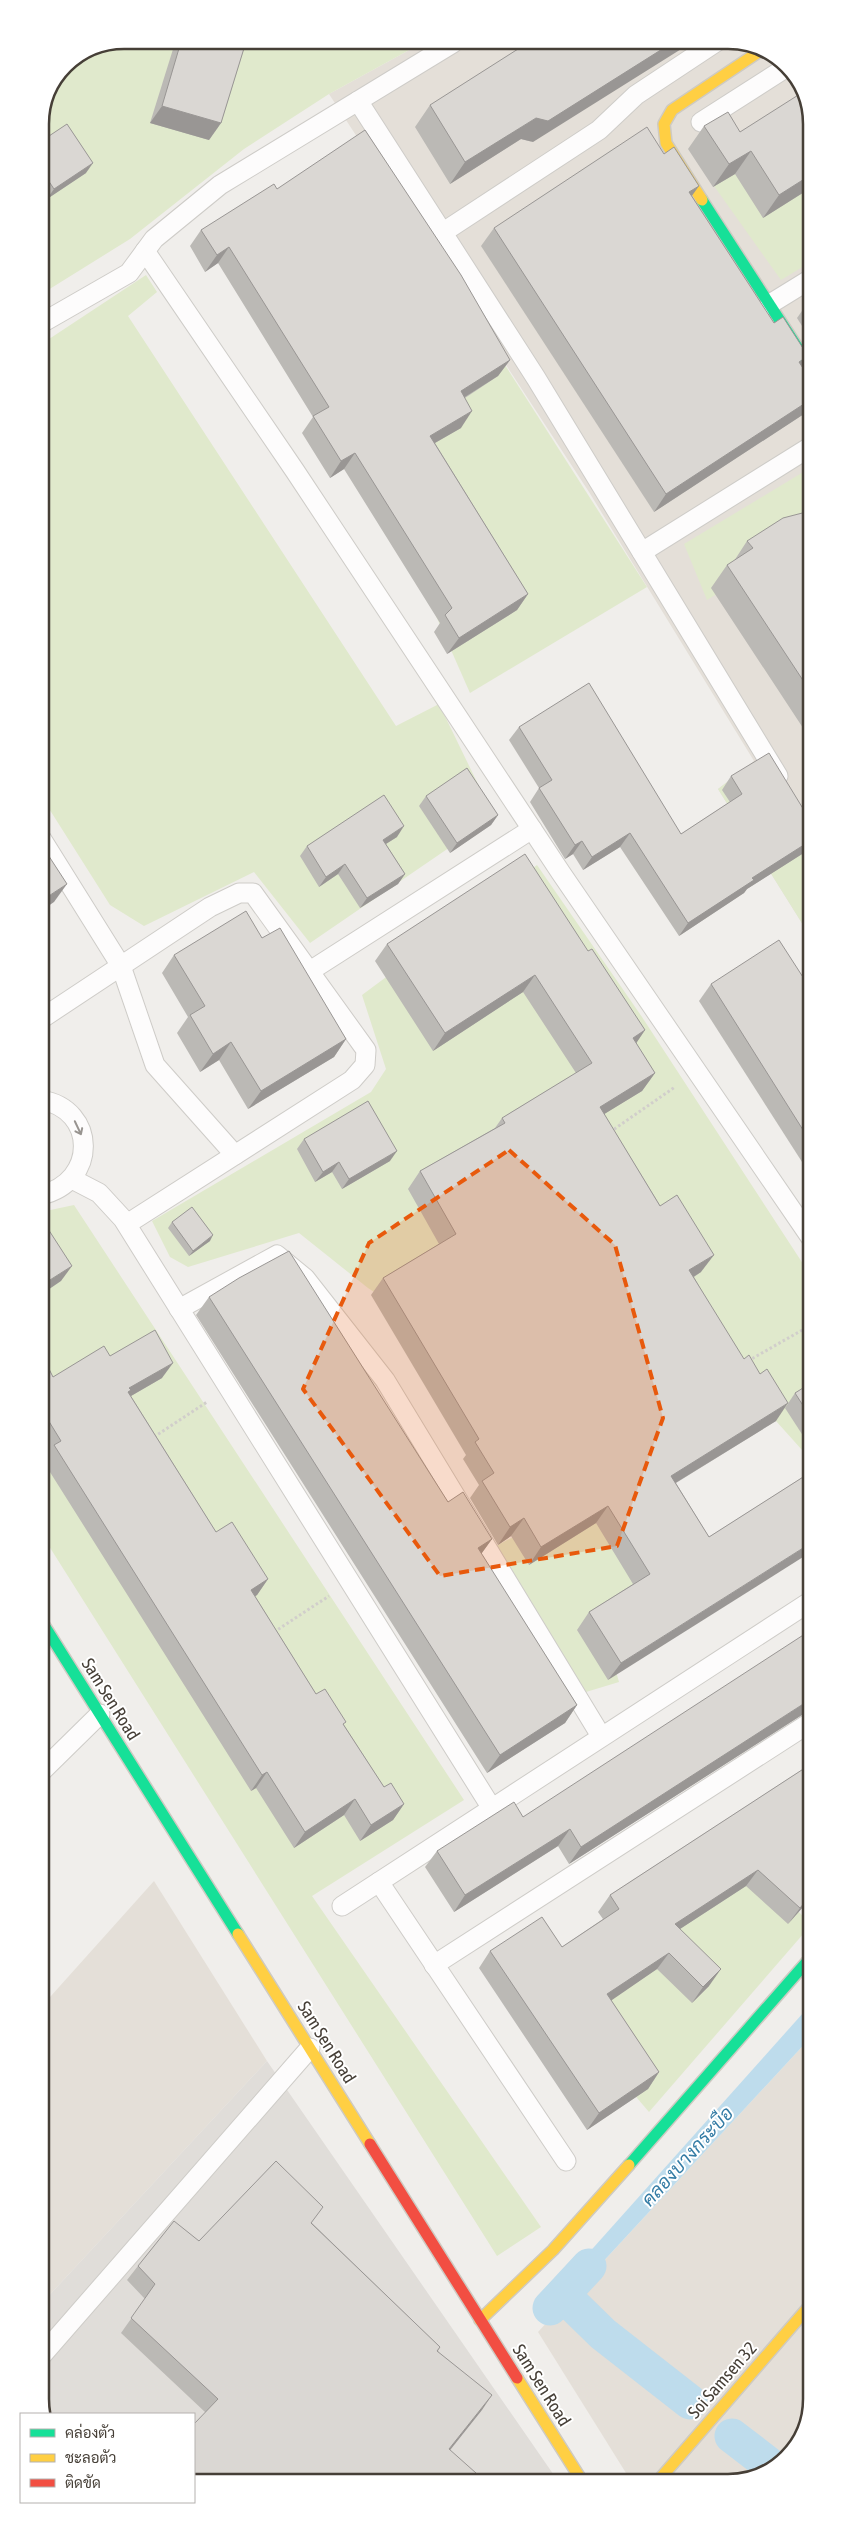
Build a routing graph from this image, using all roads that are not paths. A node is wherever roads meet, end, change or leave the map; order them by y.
1 (443, 49) edge
2 (705, 49) edge
3 (756, 54) edge
4 (782, 71) edge
5 (358, 101) junction
6 (701, 122) dead end
7 (442, 233) junction
8 (145, 252) junction
9 (803, 284) edge
10 (770, 304) junction
11 (49, 319) edge
12 (803, 356) edge
13 (803, 451) edge
14 (642, 552) junction
15 (790, 794) edge
16 (532, 829) junction
17 (49, 851) edge
18 (121, 966) junction
19 (310, 971) junction
20 (49, 1014) edge
21 (49, 1102) edge
22 (235, 1155) junction
23 (72, 1179) junction
24 (49, 1194) edge
25 (127, 1224) junction
26 (803, 1226) edge
27 (179, 1309) junction
28 (803, 1606) edge
29 (49, 1633) edge
30 (100, 1714) junction
31 (803, 1727) edge
32 (601, 1736) junction
33 (49, 1764) edge
34 (491, 1807) junction
35 (379, 1882) junction
36 (342, 1906) dead end
37 (434, 1965) junction
38 (803, 1967) edge
39 (310, 2048) junction
40 (566, 2161) dead end
41 (803, 2313) edge
42 (480, 2320) junction
43 (49, 2347) edge
44 (578, 2474) edge
45 (664, 2474) edge

1 - 5 lane
2 - 7 lane
3 - 10 street
4 - 6 lane
5 - 7 lane
5 - 8 lane
7 - 14 lane
8 - 11 lane
8 - 16 lane
9 - 10 lane
10 - 12 street
13 - 14 lane
14 - 15 lane
16 - 19 lane
16 - 26 lane
17 - 18 lane
18 - 19 lane
18 - 20 lane
18 - 22 lane
19 - 22 lane
21 -> 23 lane
22 - 25 lane
23 - 24 lane
23 - 25 lane
25 - 27 lane
27 - 32 lane
27 - 34 lane
28 - 32 lane
29 - 30 street, Sam Sen Road
30 - 33 lane
30 - 39 street, Sam Sen Road
31 - 37 lane
32 - 34 lane
34 - 35 lane
35 - 36 lane
35 - 37 lane
37 - 40 lane
38 - 42 street
39 - 42 street, Sam Sen Road
39 - 43 lane
41 - 45 street, Soi Samsen 32
42 - 44 street, Sam Sen Road

